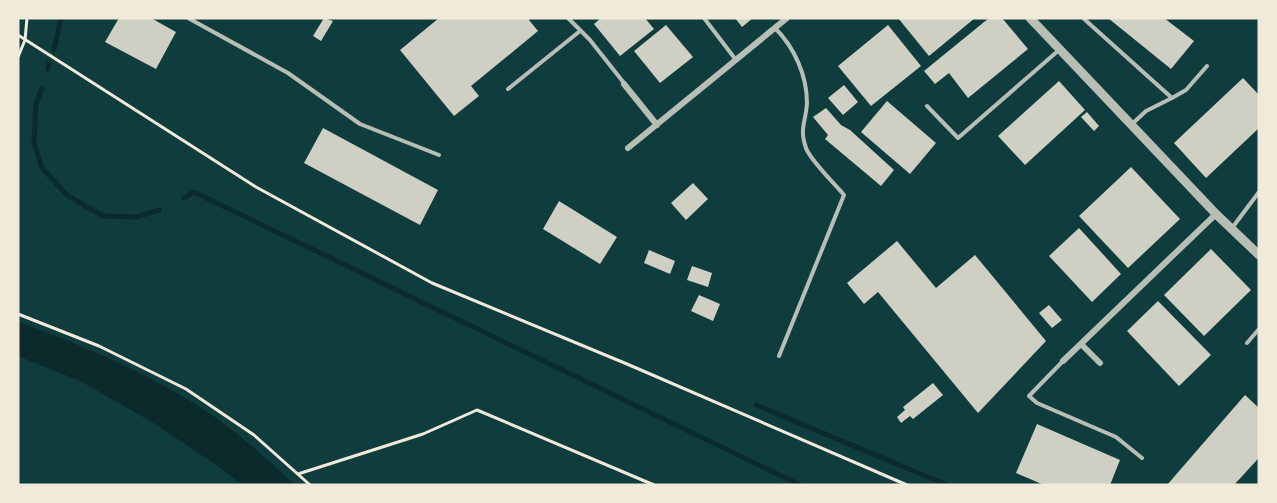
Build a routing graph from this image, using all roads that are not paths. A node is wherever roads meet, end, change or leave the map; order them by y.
1 (188, 18) edge
2 (568, 18) edge
3 (704, 18) edge
4 (787, 18) edge
5 (1030, 18) edge
6 (1083, 18) edge
7 (775, 28) junction
8 (580, 31) junction
9 (1059, 49) junction
10 (736, 60) junction
11 (1207, 66) dead end
12 (624, 84) joint
13 (508, 89) dead end
14 (1172, 98) junction
15 (927, 106) dead end
16 (657, 125) junction
17 (1131, 125) junction
18 (628, 148) dead end
19 (439, 155) dead end
20 (1259, 192) edge
21 (1216, 214) junction
22 (1231, 228) junction
23 (1259, 255) edge
24 (1259, 328) edge
25 (1247, 343) dead end
26 (1080, 344) junction
27 (779, 356) dead end
28 (1063, 361) joint
29 (1100, 363) dead end
30 (1142, 458) dead end

1 - 19 lane
2 - 8 lane
3 - 10 lane
4 - 7 street
5 - 9 street
6 - 14 lane
7 - 10 street
7 - 27 lane
8 - 12 lane
8 - 13 lane
9 - 15 lane
9 - 17 street
10 - 16 street
11 - 14 lane
12 - 16 street
14 - 17 lane
16 - 18 street
17 - 21 street
20 - 22 lane
21 - 22 street
21 - 26 street
22 - 23 street
24 - 25 lane
26 - 28 street
26 - 29 street
28 - 30 lane

